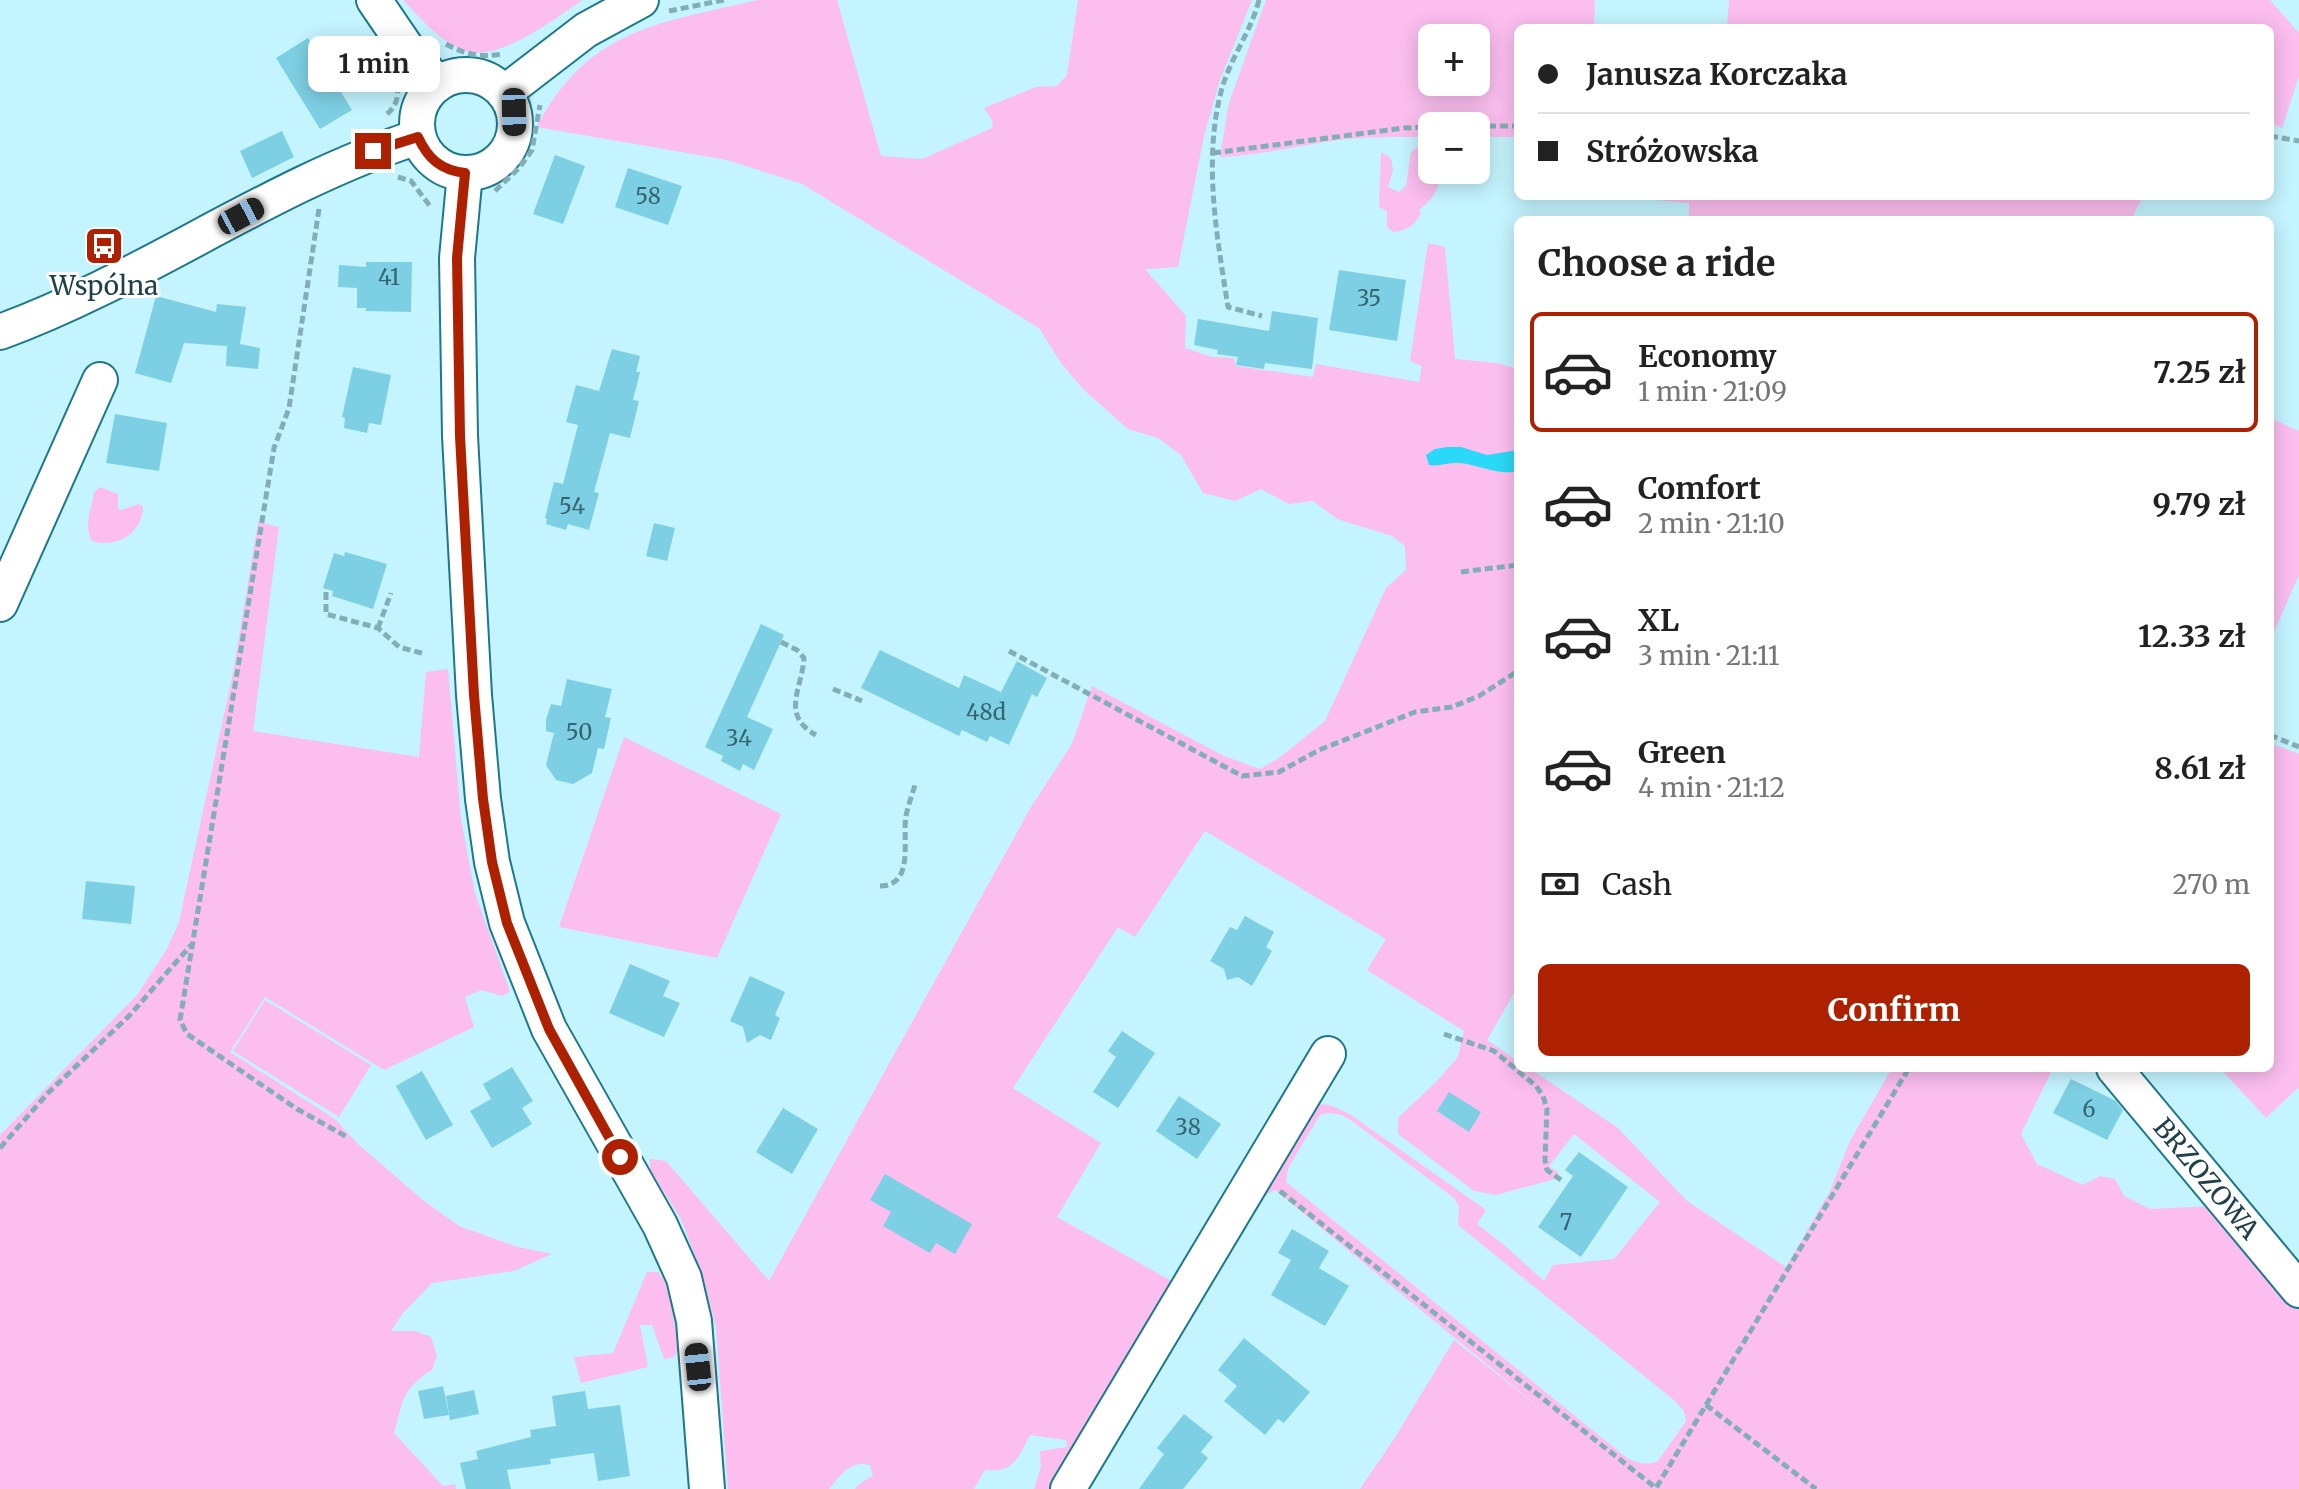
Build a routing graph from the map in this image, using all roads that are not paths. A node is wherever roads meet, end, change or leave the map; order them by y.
1 (374, 0) edge
2 (641, 0) edge
3 (438, 84) junction
4 (504, 93) junction
5 (418, 137) junction
6 (465, 173) junction
7 (0, 332) edge
8 (100, 380) dead end
9 (0, 604) edge
10 (1328, 1054) dead end
11 (2117, 1072) edge
12 (2299, 1290) edge
13 (707, 1489) edge
14 (1068, 1489) edge

1 - 3 street
2 - 4 street
3 - 4 street
3 - 5 street
4 - 6 street
5 - 6 street
5 - 7 street
6 - 13 street
8 - 9 street
10 - 14 street
11 - 12 street, BRZOZOWA

